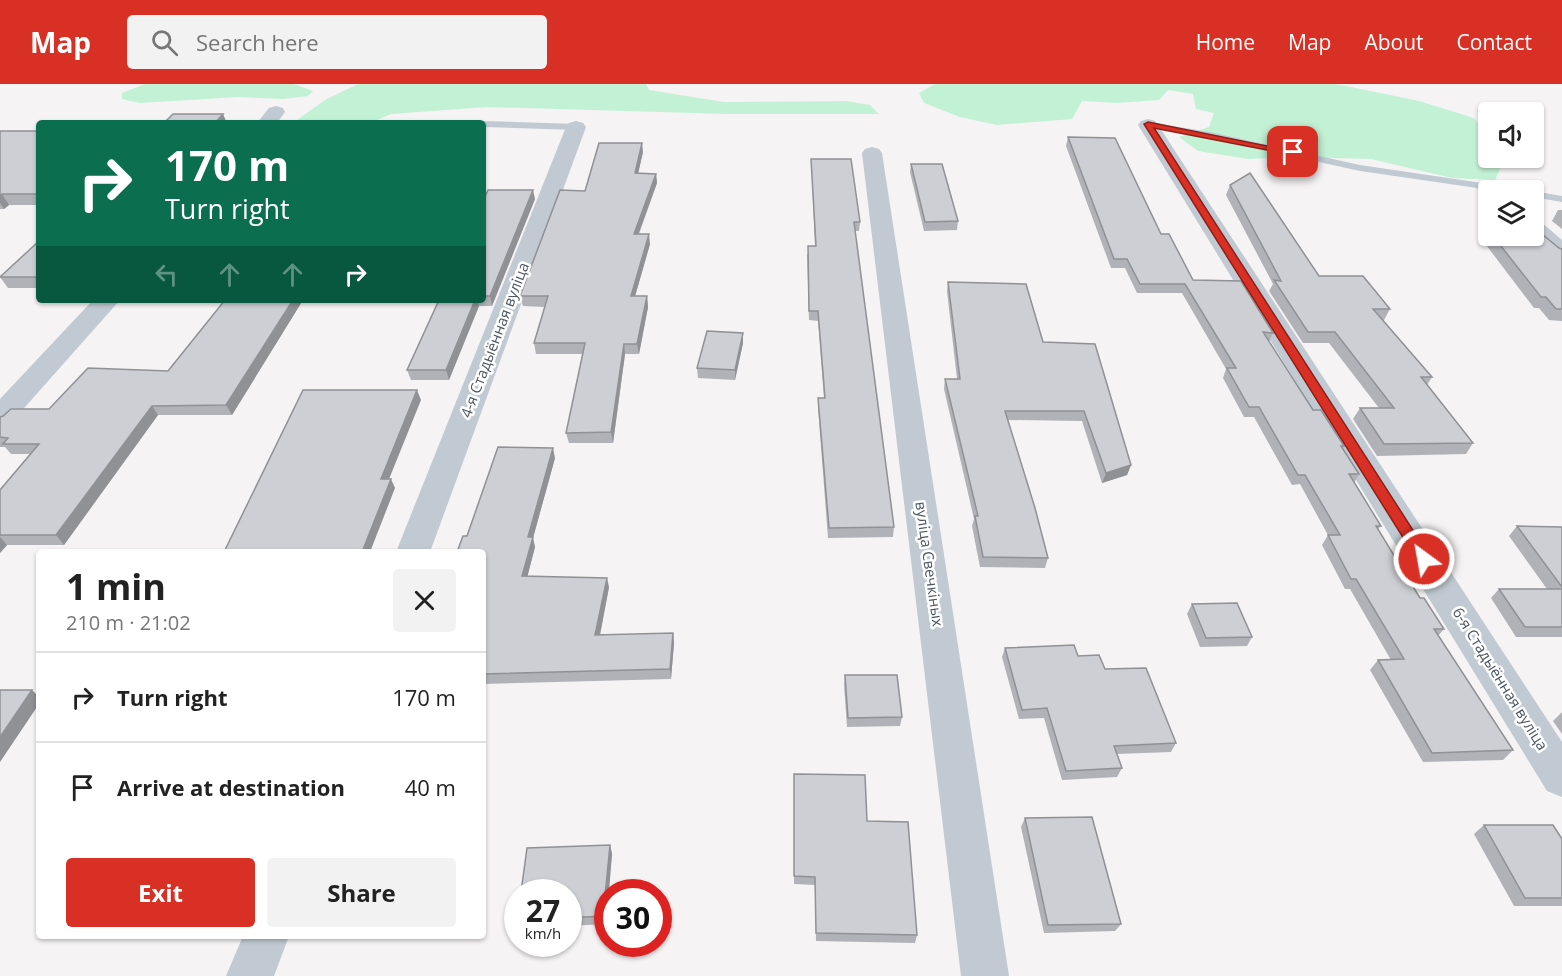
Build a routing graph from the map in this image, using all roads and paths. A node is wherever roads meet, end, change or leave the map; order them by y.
1 (486, 124) edge
2 (1148, 124) joint
3 (576, 127) joint
4 (872, 153) dead end
5 (1478, 187) edge
6 (1544, 196) edge
7 (1562, 199) edge
8 (1544, 236) edge
9 (1562, 252) edge
10 (104, 303) edge
11 (0, 417) edge
12 (414, 549) edge
13 (1562, 778) edge
14 (265, 939) edge
15 (250, 976) edge
16 (985, 976) edge

1 - 3 lane
2 - 5 lane
2 - 13 street, 6-я Стадыённая вуліца
3 - 12 street, 4-я Стадыённая вуліца
4 - 16 street, вуліца Свечкіных
6 - 7 lane
8 - 9 street
10 - 11 street
14 - 15 street

